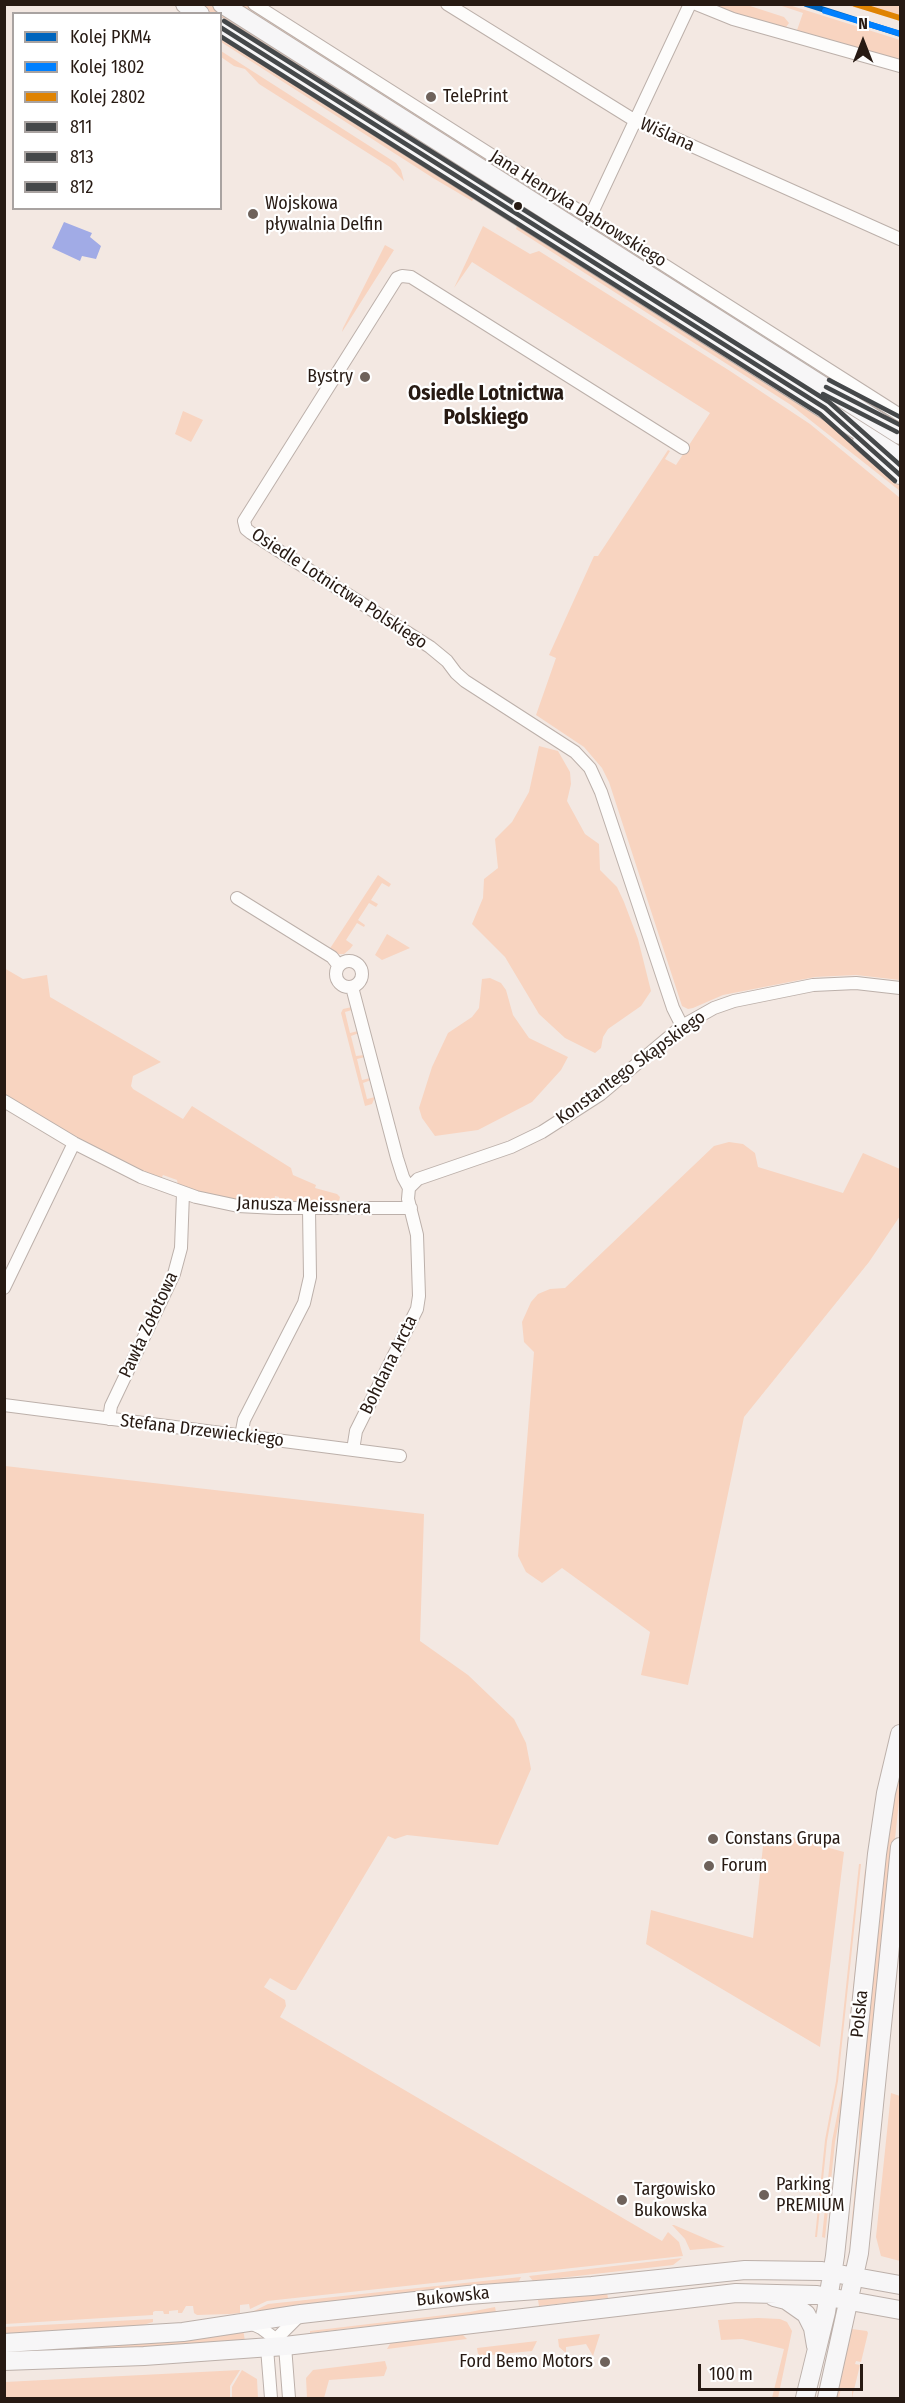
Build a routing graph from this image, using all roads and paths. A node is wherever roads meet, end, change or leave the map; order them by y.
1 (222, 4) edge
2 (447, 4) edge
3 (690, 4) edge
4 (696, 4) edge
5 (259, 6) edge
6 (222, 28) edge
7 (900, 66) edge
8 (634, 120) junction
9 (590, 217) junction
10 (900, 239) edge
11 (824, 386) junction
12 (825, 408) junction
13 (900, 415) edge
14 (900, 425) edge
15 (900, 435) edge
16 (683, 448) dead end
17 (900, 457) edge
18 (900, 475) edge
19 (237, 898) dead end
20 (339, 966) junction
21 (352, 987) junction
22 (900, 988) edge
23 (682, 1026) junction
24 (4, 1101) edge
25 (74, 1143) junction
26 (409, 1188) junction
27 (183, 1193) junction
28 (411, 1208) junction
29 (309, 1209) junction
30 (5, 1287) edge
31 (4, 1406) edge
32 (109, 1419) junction
33 (241, 1436) junction
34 (353, 1450) junction
35 (400, 1456) dead end
36 (900, 1734) edge
37 (900, 1846) edge
38 (895, 1948) edge
39 (894, 1973) edge
40 (832, 2272) junction
41 (855, 2276) junction
42 (900, 2284) edge
43 (759, 2292) junction
44 (829, 2296) junction
45 (850, 2300) junction
46 (900, 2310) edge
47 (301, 2314) junction
48 (247, 2322) junction
49 (4, 2343) edge
50 (276, 2344) junction
51 (817, 2351) junction
52 (4, 2361) edge
53 (271, 2398) edge
54 (288, 2398) edge
55 (805, 2398) edge
56 (827, 2398) edge

1 - 11 main road, Jana Henryka Dąbrowskiego
2 - 8 street, Wiślana
3 - 8 street
4 - 7 street
5 - 9 street, Jana Henryka Dąbrowskiego
6 - 12 main road, Jana Henryka Dąbrowskiego
8 - 9 street
8 - 10 street, Wiślana
9 - 13 street, Jana Henryka Dąbrowskiego
11 - 14 main road
11 - 15 main road
12 - 17 main road
12 - 18 main road
16 - 23 street, Osiedle Lotnictwa Polskiego
19 - 20 street
20 - 21 street
20 - 21 street
21 - 26 street, Bohdana Arcta
22 - 23 street, Konstantego Skąpskiego
23 - 26 street, Konstantego Skąpskiego
24 - 25 street, Janusza Meissnera
25 - 27 street, Janusza Meissnera
25 - 30 street
26 - 28 street, Bohdana Arcta
27 - 29 street, Janusza Meissnera
27 - 32 street, Pawła Zołotowa
28 - 29 street, Janusza Meissnera
28 - 34 street, Bohdana Arcta
29 - 33 street
31 - 32 street, Stefana Drzewieckiego
32 - 33 street, Stefana Drzewieckiego
33 - 34 street, Stefana Drzewieckiego
34 - 35 street, Stefana Drzewieckiego
36 - 40 main road, Polska
37 - 38 main road, Polska
38 - 39 main road, Polska
39 - 41 main road, Polska
40 - 41 main road, Bukowska
40 - 44 main road, Polska
40 - 47 main road, Bukowska
41 - 42 main road, Bukowska
41 - 45 main road, Polska
43 - 44 main road, Bukowska
43 - 50 main road, Bukowska
43 - 51 main road
44 - 45 main road, Bukowska
44 - 51 main road, Polska
45 - 46 main road, Bukowska
45 - 56 main road, Polska
47 - 48 main road, Bukowska
47 - 50 street
48 - 49 main road, Bukowska
48 - 50 street
50 - 52 main road, Bukowska
50 - 53 street
50 - 54 street
51 - 55 main road, Polska

